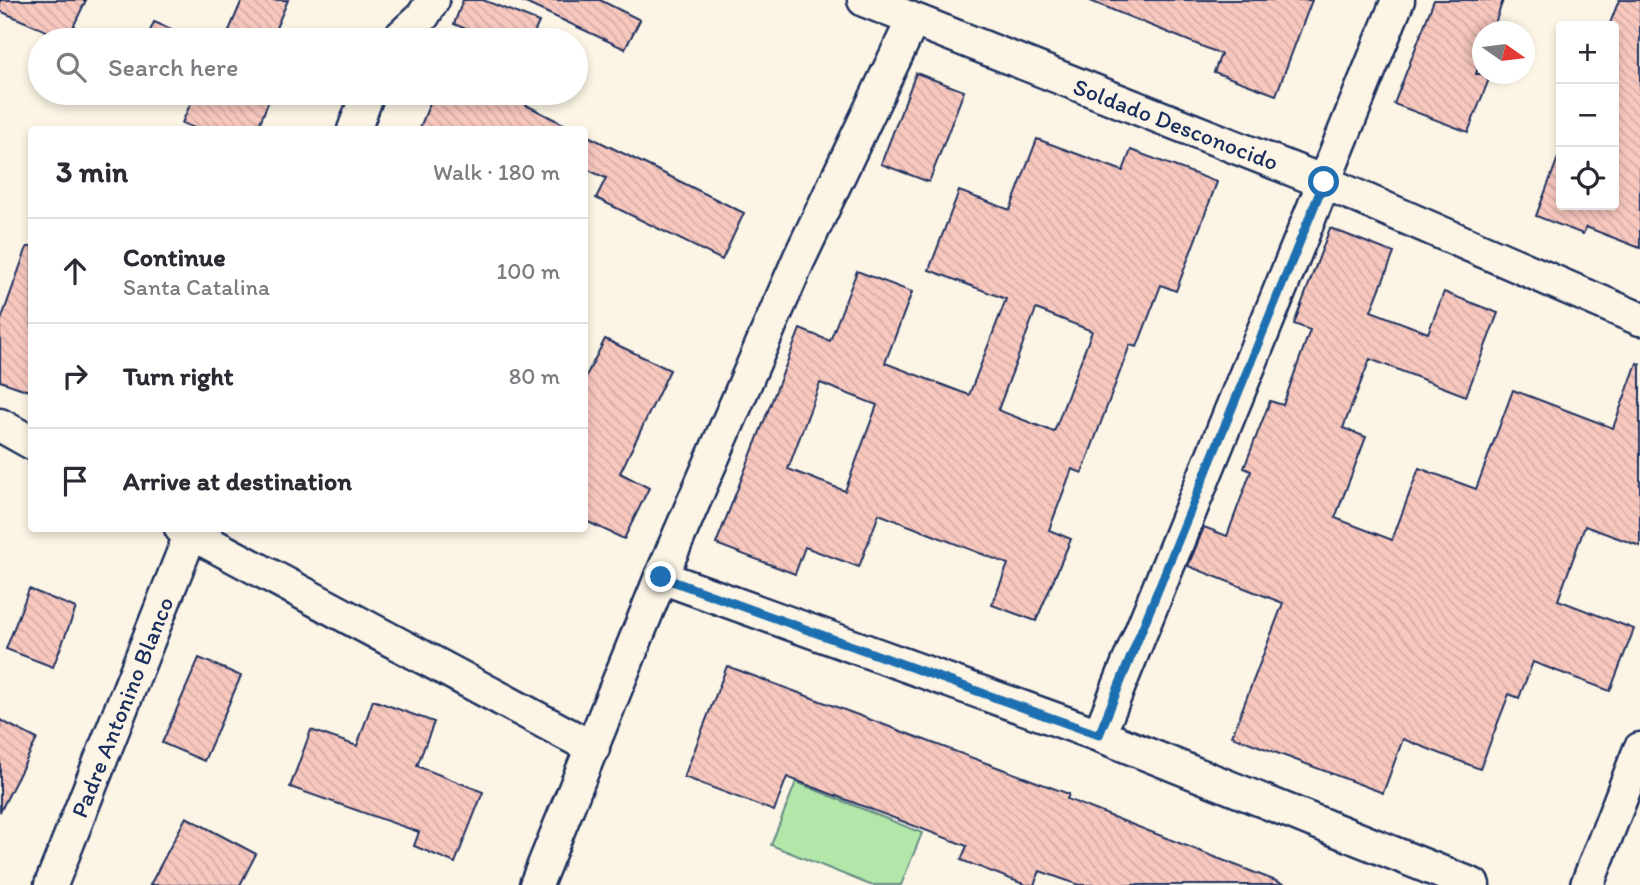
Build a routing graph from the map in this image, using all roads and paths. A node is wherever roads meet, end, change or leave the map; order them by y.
1 (433, 0) edge
2 (864, 0) edge
3 (1398, 0) edge
4 (912, 22) junction
5 (410, 28) edge
6 (363, 105) edge
7 (356, 126) edge
8 (1324, 182) junction
9 (1640, 319) edge
10 (0, 425) edge
11 (28, 441) edge
12 (187, 532) edge
13 (192, 532) edge
14 (661, 577) junction
15 (1099, 735) junction
16 (593, 748) junction
17 (1640, 749) edge
18 (51, 885) edge
19 (537, 885) edge
20 (1473, 885) edge
21 (1587, 885) edge

1 - 5 street
2 - 4 street, Soldado Desconocido
3 - 8 street
4 - 8 street, Soldado Desconocido
4 - 14 street
6 - 7 street
8 - 9 street, Soldado Desconocido
8 - 15 street
10 - 11 street
12 - 18 street, Padre Antonino Blanco
13 - 16 street
14 - 15 street
14 - 16 street
15 - 20 street
16 - 19 street
17 - 21 street

